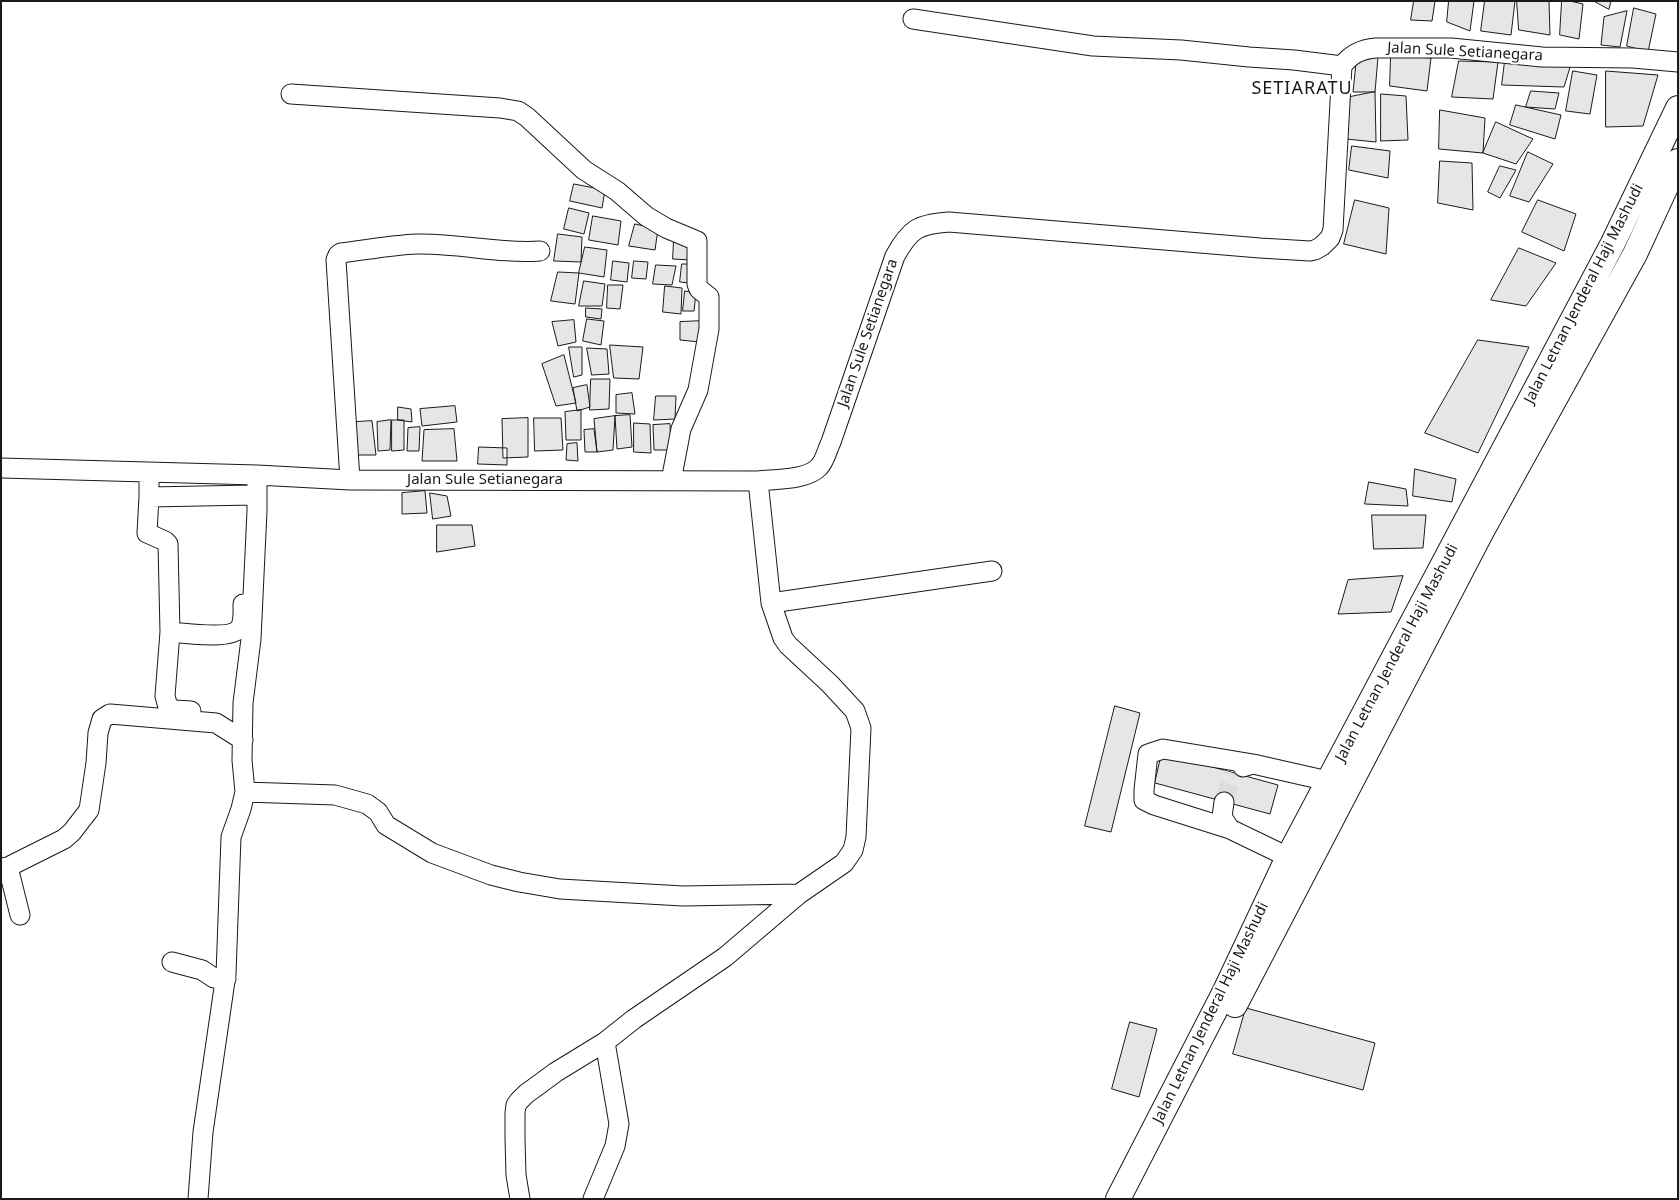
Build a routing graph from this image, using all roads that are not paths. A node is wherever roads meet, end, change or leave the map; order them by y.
1 (913, 19) dead end
2 (1678, 62) edge
3 (1342, 66) junction
4 (291, 94) dead end
5 (1678, 108) edge
6 (1678, 161) edge
7 (1613, 244) junction
8 (540, 251) dead end
9 (1635, 254) junction
10 (1, 468) edge
11 (149, 473) junction
12 (258, 475) junction
13 (350, 480) junction
14 (671, 481) junction
15 (758, 481) junction
16 (254, 495) dead end
17 (150, 497) junction
18 (245, 544) dead end
19 (992, 571) dead end
20 (771, 603) junction
21 (170, 632) junction
22 (222, 713) dead end
23 (243, 740) junction
24 (1253, 764) junction
25 (1233, 773) dead end
26 (1328, 781) junction
27 (245, 792) junction
28 (1224, 802) tunnel mouth
29 (1230, 829) junction
30 (1288, 857) junction
31 (5, 868) edge
32 (799, 894) junction
33 (20, 915) dead end
34 (172, 962) dead end
35 (226, 979) junction
36 (605, 1042) junction
37 (198, 1199) edge
38 (520, 1199) edge
39 (594, 1199) edge
40 (1118, 1199) edge
41 (1136, 1199) edge

1 - 3 street
2 - 3 street, Jalan Sule Setianegara
3 - 15 street, Jalan Sule Setianegara
4 - 14 street
5 - 7 main road, Jalan Letnan Jenderal Haji Mashudi
6 - 9 main road, Jalan Letnan Jenderal Haji Mashudi
7 - 9 main road
7 - 26 main road, Jalan Letnan Jenderal Haji Mashudi
8 - 13 street
9 - 41 main road, Jalan Letnan Jenderal Haji Mashudi
10 - 11 street, Jalan Sule Setianegara
11 - 12 street, Jalan Sule Setianegara
11 - 17 street
12 - 13 street, Jalan Sule Setianegara
12 - 23 street
13 - 14 street, Jalan Sule Setianegara
14 - 15 street, Jalan Sule Setianegara
15 - 20 street
16 - 17 street
17 - 21 street
18 - 21 street
19 - 20 street
20 - 32 street
21 - 22 street
23 - 27 street
23 - 31 street
24 - 25 street
24 - 26 street
24 - 29 street
26 - 30 main road, Jalan Letnan Jenderal Haji Mashudi
27 - 32 street
27 - 35 street
28 - 29 street
29 - 30 street
30 - 40 main road, Jalan Letnan Jenderal Haji Mashudi
31 - 33 street
32 - 36 street
34 - 35 street
35 - 37 street
36 - 38 street
36 - 39 street

